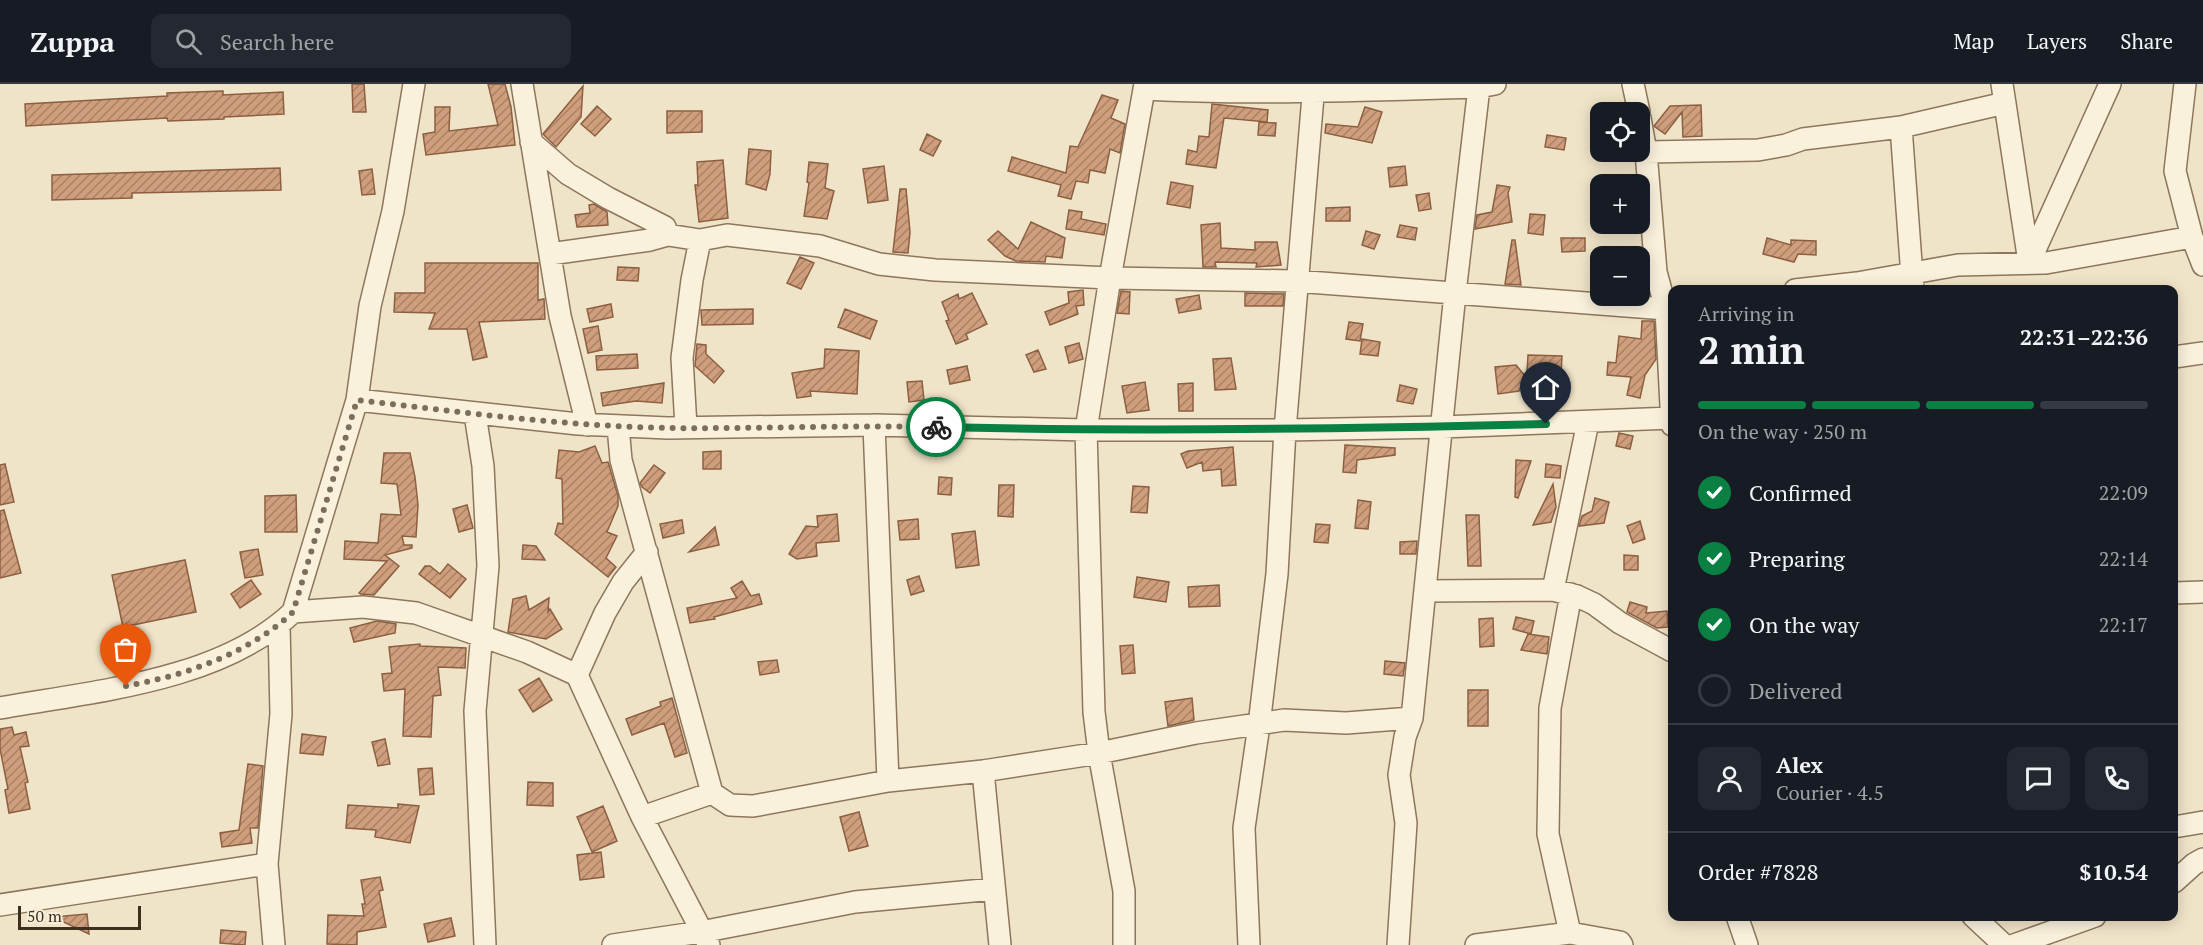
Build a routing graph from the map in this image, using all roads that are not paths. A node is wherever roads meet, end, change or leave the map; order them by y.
1 (414, 84) edge
2 (522, 84) edge
3 (1633, 84) edge
4 (2110, 84) edge
5 (2185, 84) edge
6 (1487, 85) edge
7 (1145, 86) edge
8 (1314, 88) edge
9 (2003, 93) edge
10 (1637, 102) edge
11 (1901, 128) junction
12 (531, 142) junction
13 (1650, 152) edge
14 (1647, 162) edge
15 (668, 235) junction
16 (2193, 237) junction
17 (700, 240) junction
18 (550, 254) junction
19 (2029, 263) junction
20 (2203, 265) edge
21 (1110, 278) junction
22 (1297, 281) junction
23 (1913, 282) edge
24 (1839, 285) edge
25 (1455, 293) junction
26 (1668, 305) edge
27 (1668, 308) edge
28 (2203, 353) edge
29 (2178, 356) edge
30 (357, 400) junction
31 (475, 414) junction
32 (1668, 421) edge
33 (1587, 422) junction
34 (587, 425) junction
35 (874, 425) junction
36 (618, 426) junction
37 (1442, 427) junction
38 (686, 428) junction
39 (1086, 430) junction
40 (1285, 430) junction
41 (647, 552) junction
42 (1425, 591) junction
43 (1562, 592) junction
44 (2203, 592) edge
45 (2178, 593) edge
46 (286, 618) junction
47 (481, 634) junction
48 (1668, 649) edge
49 (576, 675) junction
50 (0, 708) edge
51 (1412, 718) junction
52 (1259, 725) junction
53 (1099, 753) junction
54 (983, 771) junction
55 (888, 781) junction
56 (712, 793) junction
57 (642, 817) junction
58 (2203, 822) edge
59 (2178, 826) edge
60 (2203, 859) edge
61 (267, 864) junction
62 (2178, 878) edge
63 (994, 889) junction
64 (0, 905) edge
65 (1739, 921) edge
66 (1978, 921) edge
67 (2081, 921) edge
68 (1570, 933) junction
69 (705, 939) edge
70 (274, 945) edge
71 (485, 945) edge
72 (613, 945) edge
73 (1000, 945) edge
74 (1124, 945) edge
75 (1249, 945) edge
76 (1398, 945) edge
77 (1476, 945) edge
78 (1622, 945) edge
79 (1747, 945) edge
80 (2004, 945) edge
81 (2014, 945) edge

1 - 30 street
2 - 12 street
3 - 10 street
4 - 19 street
5 - 16 street
6 - 8 street
6 - 25 street
7 - 8 street
7 - 21 street
8 - 22 street
9 - 11 street
9 - 19 street
11 - 13 street
11 - 23 street
12 - 15 street
12 - 18 street
14 - 26 street
15 - 17 street
15 - 18 street
16 - 19 street
16 - 20 street
17 - 21 street
17 - 38 street
18 - 34 street
19 - 23 street
21 - 22 street
21 - 39 street
22 - 25 street
22 - 40 street
23 - 24 street
25 - 27 street
25 - 37 street
28 - 29 street
30 - 31 street
30 - 46 street
31 - 34 street
31 - 47 street
32 - 33 street
33 - 37 street
33 - 43 street
34 - 36 street
35 - 38 street
35 - 39 street
35 - 55 street
36 - 38 street
36 - 41 street
37 - 40 street
37 - 42 street
39 - 40 street
39 - 53 street
40 - 52 street
41 - 49 street
41 - 56 street
42 - 43 street
42 - 51 street
43 - 48 street
43 - 68 street
44 - 45 street
46 - 47 street
46 - 50 street
46 - 61 street
47 - 49 street
47 - 71 street
49 - 57 street
51 - 52 street
51 - 76 street
52 - 53 street
52 - 75 street
53 - 54 street
53 - 74 street
54 - 55 street
54 - 63 street
55 - 56 street
56 - 57 street
57 - 69 street
58 - 59 street
60 - 62 street
61 - 64 street
61 - 70 street
63 - 69 street
63 - 73 street
65 - 79 street
66 - 80 street
67 - 81 street
68 - 77 street
68 - 78 street
69 - 72 street

